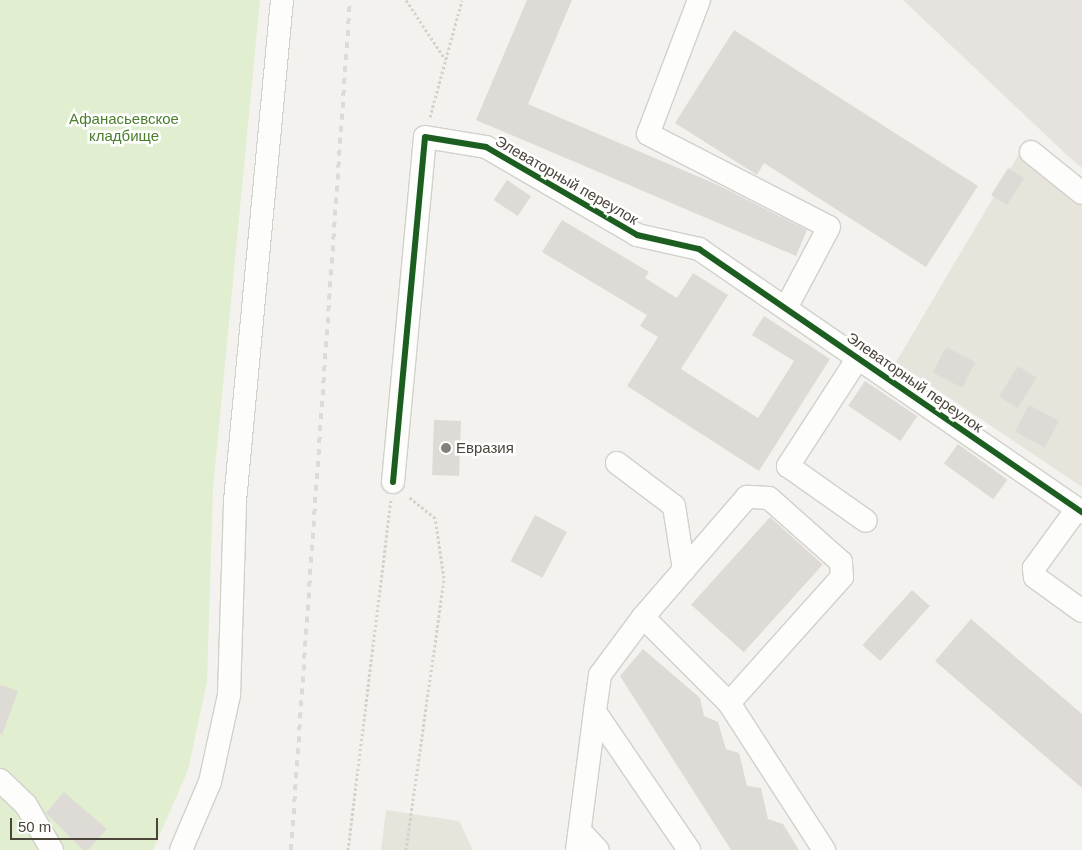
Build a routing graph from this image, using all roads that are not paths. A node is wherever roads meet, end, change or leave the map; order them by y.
1 (282, 0) edge
2 (699, 0) edge
3 (1031, 152) dead end
4 (1082, 193) edge
5 (786, 308) junction
6 (858, 358) junction
7 (617, 463) dead end
8 (393, 482) road end
9 (1080, 511) edge
10 (866, 522) dead end
11 (684, 570) junction
12 (1082, 611) edge
13 (643, 617) junction
14 (729, 703) junction
15 (595, 712) junction
16 (0, 780) edge
17 (579, 841) edge
18 (52, 850) edge
19 (181, 850) edge
20 (598, 850) edge
21 (689, 850) edge
22 (824, 850) edge

1 - 19 street
2 - 5 street
3 - 4 street
5 - 6 street, Элеваторный переулок
5 - 8 street, Элеваторный переулок
6 - 9 street, Элеваторный переулок
6 - 10 street
7 - 11 street
9 - 12 street
11 - 13 street
11 - 14 street
13 - 14 street
13 - 15 street
14 - 22 street
15 - 17 street
15 - 21 street
16 - 18 street
17 - 20 street

